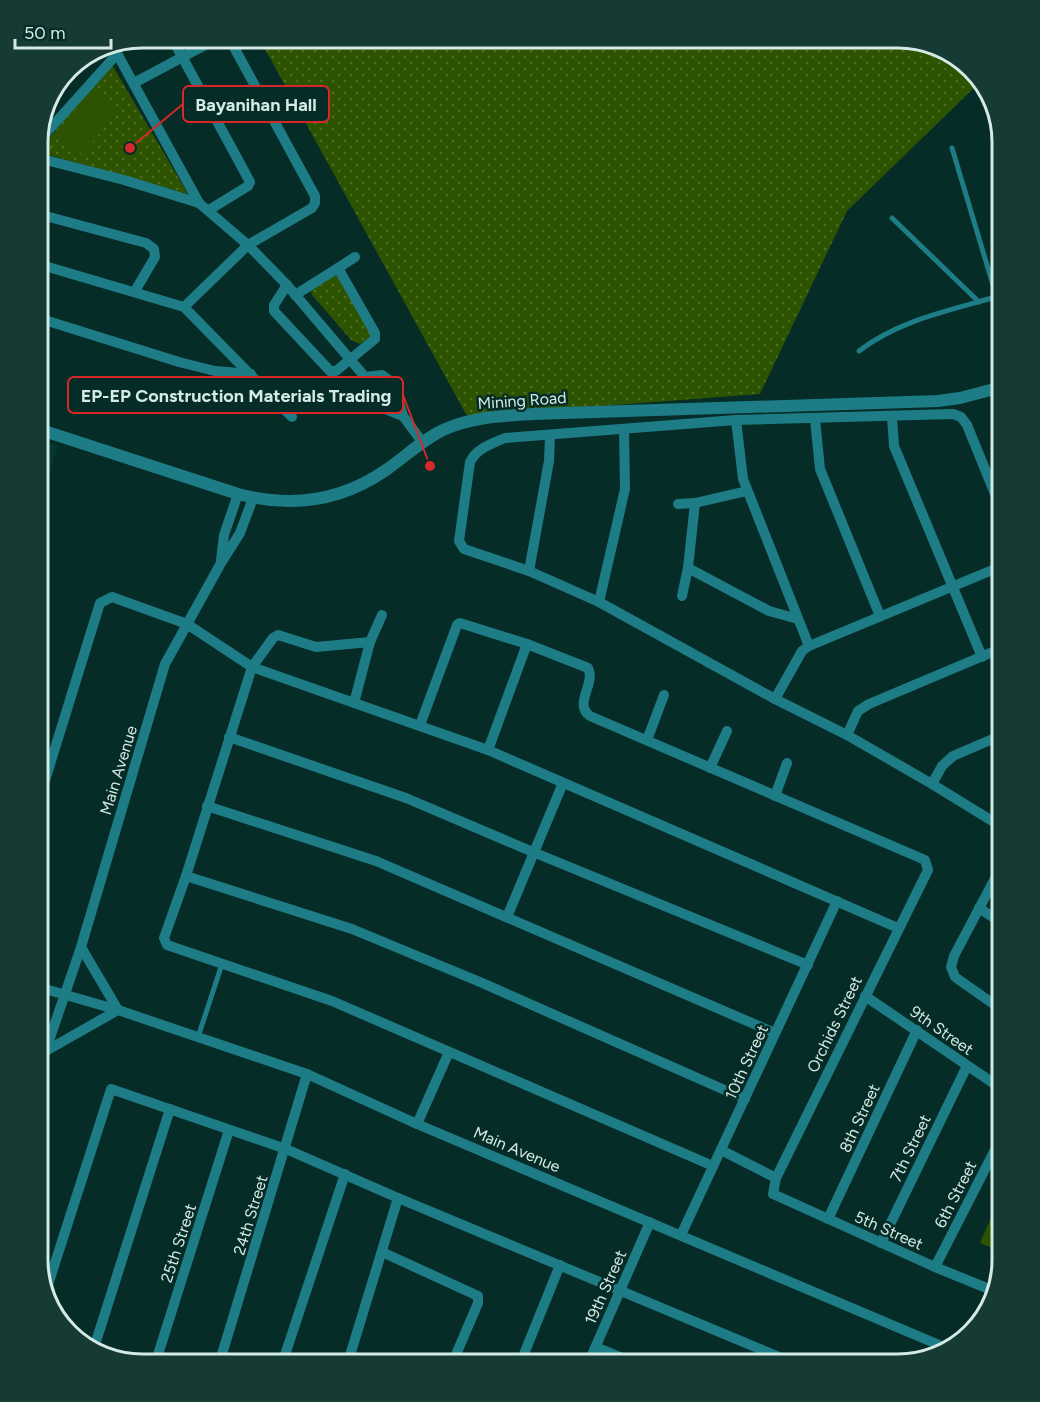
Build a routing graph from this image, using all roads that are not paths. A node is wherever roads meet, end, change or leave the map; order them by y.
1 (178, 48) edge
2 (199, 48) edge
3 (234, 48) edge
4 (115, 52) edge
5 (117, 52) edge
6 (183, 56) junction
7 (134, 83) junction
8 (49, 129) edge
9 (952, 148) dead end
10 (48, 161) edge
11 (199, 203) junction
12 (209, 210) junction
13 (48, 217) edge
14 (892, 218) dead end
15 (248, 245) junction
16 (355, 257) dead end
17 (48, 267) edge
18 (338, 268) junction
19 (992, 283) edge
20 (287, 285) junction
21 (135, 291) junction
22 (295, 295) junction
23 (992, 298) edge
24 (979, 302) junction
25 (184, 307) junction
26 (48, 321) edge
27 (859, 351) dead end
28 (350, 359) junction
29 (251, 374) junction
30 (365, 377) junction
31 (992, 393) edge
32 (403, 416) junction
33 (292, 417) dead end
34 (892, 417) junction
35 (815, 419) junction
36 (736, 420) junction
37 (624, 430) junction
38 (48, 432) edge
39 (550, 436) junction
40 (423, 443) junction
41 (992, 486) edge
42 (747, 491) junction
43 (238, 494) junction
44 (253, 498) junction
45 (695, 503) junction
46 (678, 504) dead end
47 (221, 563) junction
48 (688, 568) junction
49 (992, 570) edge
50 (529, 571) junction
51 (952, 586) junction
52 (682, 596) dead end
53 (599, 602) junction
54 (382, 615) dead end
55 (880, 616) junction
56 (798, 620) junction
57 (188, 624) junction
58 (370, 642) junction
59 (527, 644) junction
60 (809, 646) junction
61 (992, 652) edge
62 (982, 657) junction
63 (252, 667) junction
64 (664, 694) dead end
65 (775, 699) junction
66 (354, 703) junction
67 (420, 725) junction
68 (727, 731) dead end
69 (847, 735) junction
70 (229, 737) junction
71 (992, 739) edge
72 (646, 740) junction
73 (488, 750) junction
74 (787, 763) dead end
75 (710, 768) junction
76 (48, 771) edge
77 (563, 783) junction
78 (932, 783) junction
79 (775, 796) junction
80 (207, 806) junction
81 (992, 819) edge
82 (533, 852) junction
83 (186, 876) junction
84 (992, 884) edge
85 (837, 901) junction
86 (979, 908) junction
87 (992, 916) edge
88 (507, 917) junction
89 (898, 928) junction
90 (81, 947) junction
91 (222, 964) junction
92 (808, 964) junction
93 (48, 990) edge
94 (64, 995) junction
95 (865, 996) junction
96 (992, 1003) edge
97 (118, 1010) junction
98 (917, 1030) junction
99 (776, 1034) junction
100 (197, 1038) junction
101 (48, 1041) edge
102 (48, 1050) edge
103 (449, 1052) junction
104 (967, 1066) junction
105 (307, 1074) junction
106 (992, 1082) edge
107 (745, 1099) junction
108 (170, 1109) junction
109 (417, 1124) junction
110 (229, 1130) junction
111 (286, 1149) junction
112 (721, 1150) junction
113 (992, 1156) edge
114 (713, 1166) junction
115 (345, 1174) junction
116 (776, 1178) junction
117 (773, 1194) joint
118 (398, 1198) junction
119 (828, 1219) junction
120 (650, 1222) junction
121 (681, 1235) junction
122 (881, 1243) junction
123 (382, 1252) junction
124 (560, 1265) junction
125 (935, 1267) junction
126 (50, 1278) edge
127 (988, 1288) edge
128 (621, 1289) junction
129 (96, 1341) edge
130 (938, 1344) edge
131 (596, 1347) junction
132 (158, 1354) edge
133 (222, 1354) edge
134 (287, 1354) edge
135 (350, 1354) edge
136 (456, 1354) edge
137 (524, 1354) edge
138 (593, 1354) edge
139 (613, 1354) edge
140 (773, 1354) edge

1 - 6 street
2 - 6 street
3 - 15 street
4 - 8 street
5 - 7 street
6 - 7 street
6 - 12 street
7 - 11 street
9 - 19 lane
10 - 11 street
11 - 12 street
12 - 15 street
13 - 21 street
14 - 24 lane
15 - 20 street
15 - 25 street
16 - 18 street
17 - 21 street
18 - 22 street
18 - 28 street
20 - 22 street
20 - 28 street
21 - 25 street
22 - 28 street
23 - 24 lane
24 - 27 lane
25 - 29 street
26 - 29 street
28 - 30 street
29 - 33 street
30 - 32 street
30 - 32 street
31 - 40 street, Mining Road
32 - 40 street
34 - 35 street
34 - 41 street
34 - 51 street
35 - 36 street
35 - 55 street
36 - 37 street
36 - 42 street
37 - 39 street
37 - 53 street
38 - 43 street, Mining Road
39 - 50 street
39 - 50 street
40 - 44 street, Mining Road
42 - 45 street
42 - 56 street
43 - 44 street, Mining Road
43 - 47 street, Main Avenue
44 - 47 street, Main Avenue
45 - 46 street
45 - 48 street
47 - 57 street, Main Avenue
48 - 52 street
48 - 56 street
49 - 51 street
50 - 53 street
51 - 55 street
51 - 62 street
53 - 65 street
54 - 58 street
55 - 60 street
56 - 60 street
57 - 63 street
57 - 76 street
57 - 90 street, Main Avenue
58 - 63 street
58 - 66 street
59 - 67 street
59 - 72 street
59 - 73 street
60 - 65 street
61 - 62 street
62 - 69 street
63 - 66 street
63 - 70 street
64 - 72 street
65 - 69 street
66 - 67 street
67 - 73 street
68 - 75 street
69 - 78 street
70 - 80 street
70 - 82 street
71 - 78 street
72 - 75 street
73 - 77 street
74 - 79 street
75 - 79 street
77 - 82 street
77 - 85 street
78 - 81 street
79 - 89 street, Orchids Street
80 - 83 street
80 - 88 street
82 - 88 street
82 - 92 street
83 - 91 street
83 - 107 street
84 - 86 street
85 - 89 street
85 - 92 street, 10th Street
86 - 87 street
86 - 96 street
88 - 99 street
89 - 95 street, Orchids Street
90 - 94 street, Main Avenue
90 - 97 street
91 - 100 lane
91 - 103 street
92 - 99 street, 10th Street
93 - 94 street, Main Avenue
94 - 97 street, Main Avenue
94 - 101 street, Main Avenue
95 - 98 street, 9th Street
95 - 116 street, Orchids Street
97 - 100 street, Main Avenue
97 - 102 street
98 - 104 street, 9th Street
98 - 119 street, 8th Street
99 - 107 street, 10th Street
100 - 105 street, Main Avenue
103 - 109 street
103 - 114 street
104 - 106 street, 9th Street
104 - 122 street, 7th Street
105 - 109 street, Main Avenue
105 - 111 street, 24th Street
107 - 112 street, 10th Street
108 - 110 street
108 - 126 street
108 - 129 street
109 - 120 street, Main Avenue
110 - 111 street
110 - 132 street, 25th Street
111 - 115 street
111 - 133 street, 24th Street
112 - 114 street, 10th Street
112 - 116 street
113 - 125 street, 6th Street
114 - 121 street, 10th Street
115 - 118 street
115 - 134 street
116 - 117 street, Orchids Street
117 - 119 street, 5th Street
118 - 123 street
118 - 124 street
119 - 122 street, 5th Street
120 - 121 street, Main Avenue
120 - 128 street, 19th Street
121 - 130 street, Main Avenue
122 - 125 street, 5th Street
123 - 135 street
123 - 136 street
124 - 128 street
124 - 137 street
125 - 127 street, 5th Street
128 - 131 street, 19th Street
128 - 140 street
131 - 138 street, 19th Street
131 - 139 street

